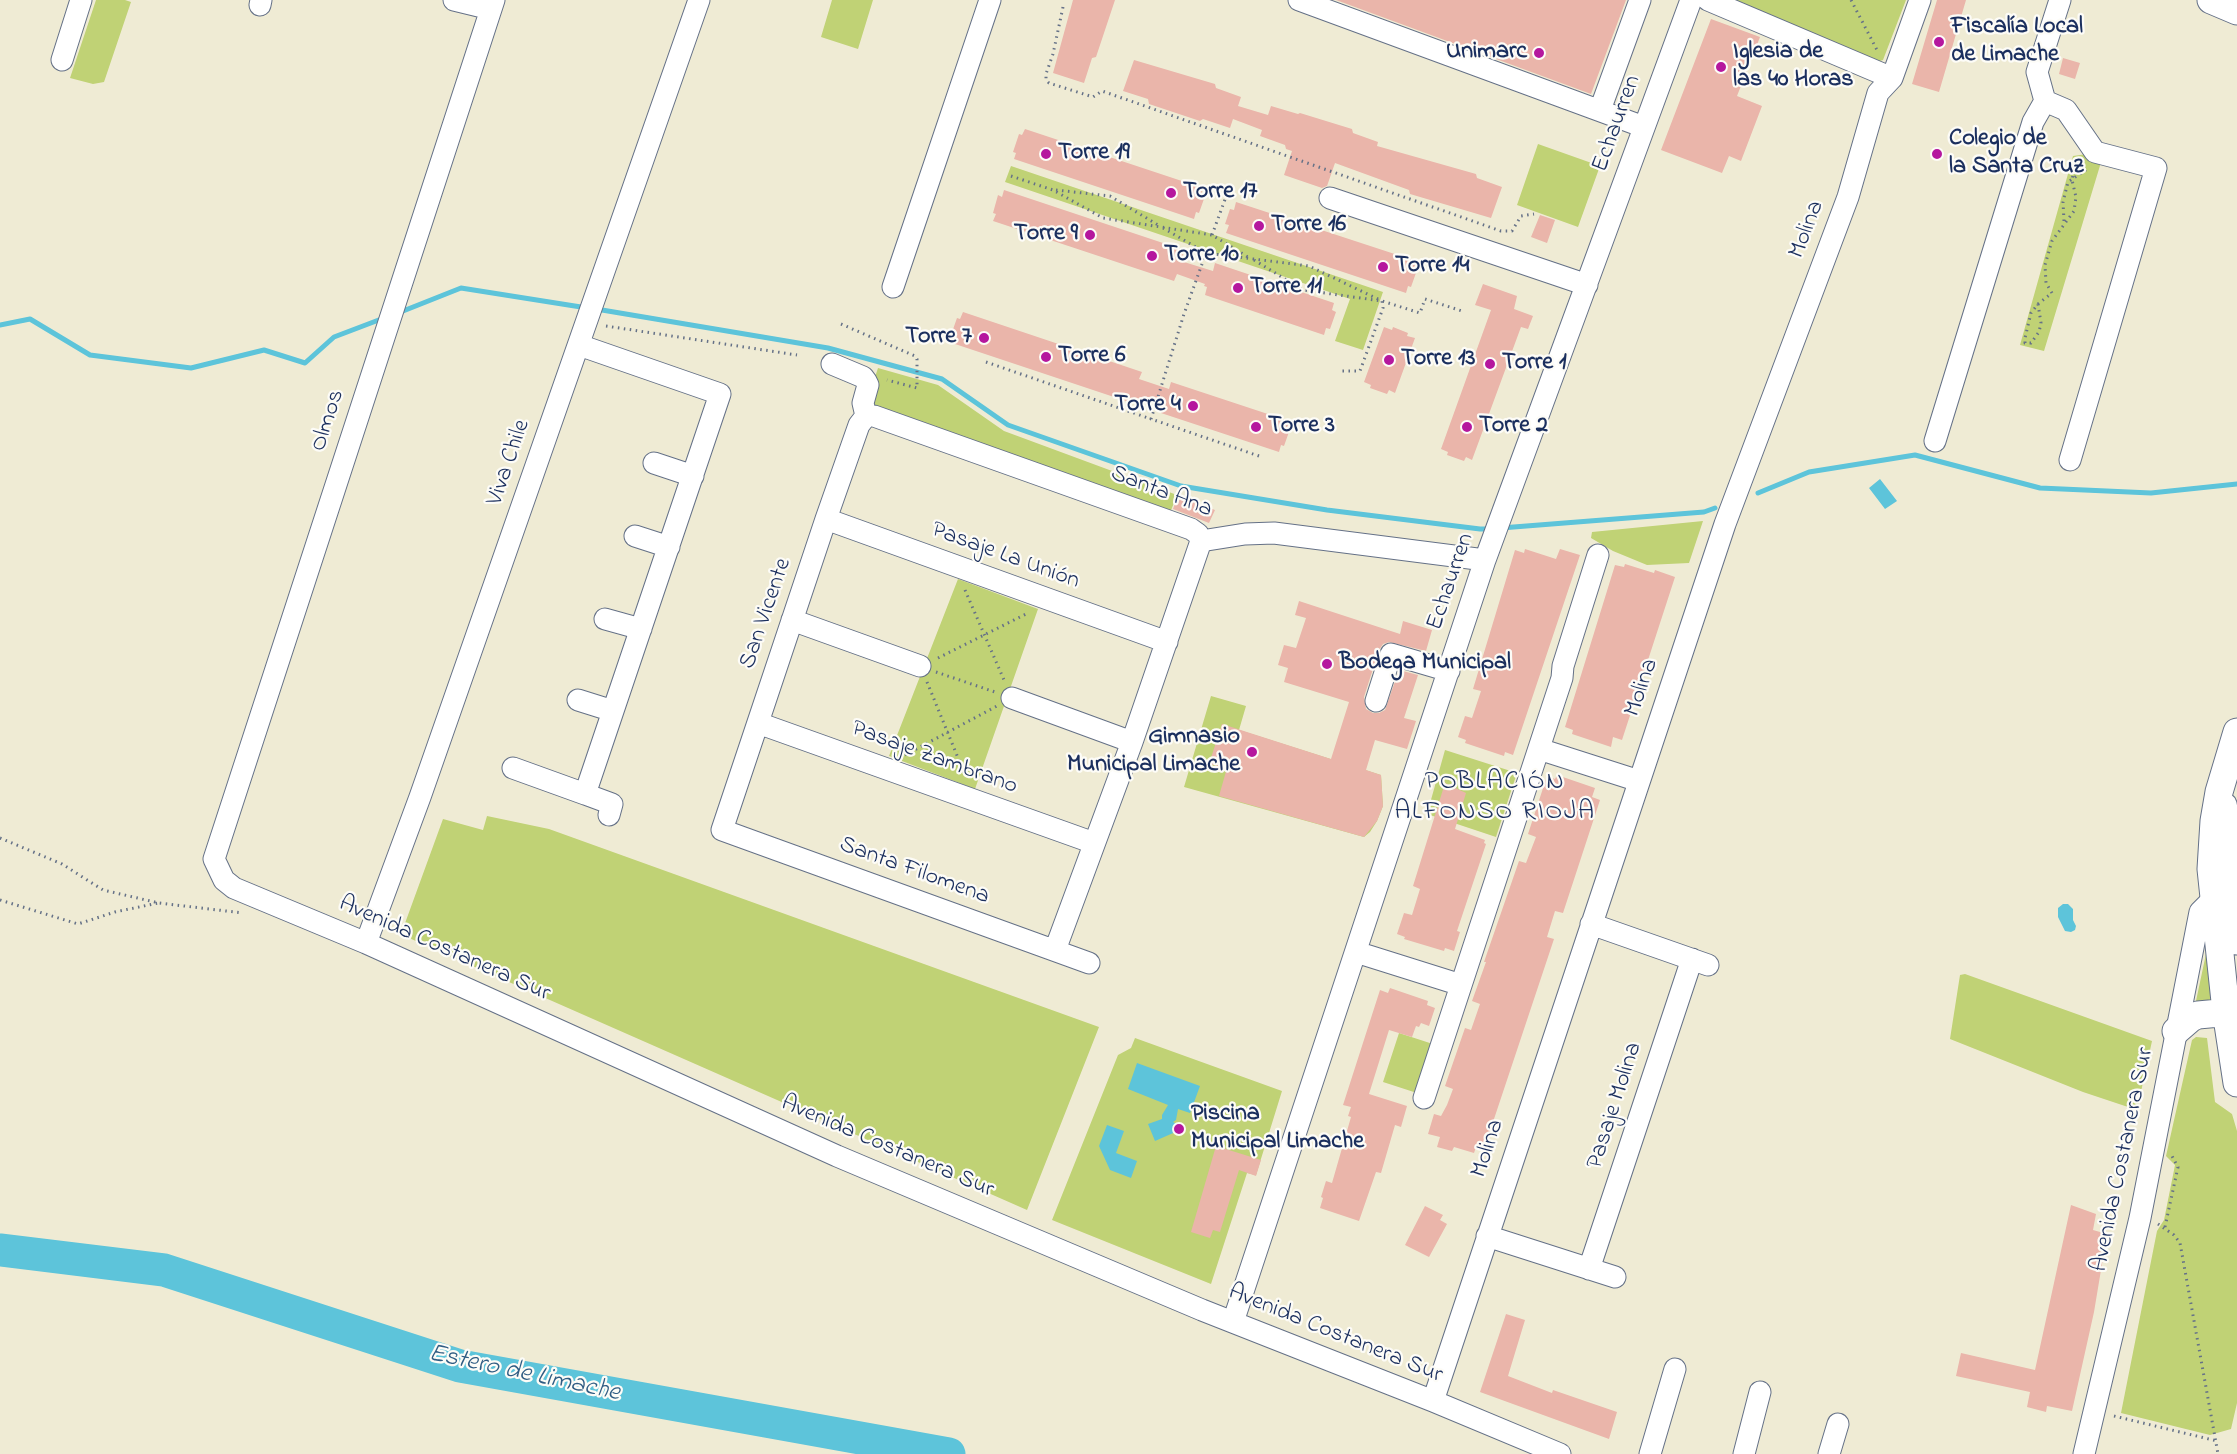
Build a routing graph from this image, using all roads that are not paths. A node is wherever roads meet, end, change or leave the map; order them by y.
1 (81, 0) edge
2 (454, 0) edge
3 (699, 0) edge
4 (990, 0) edge
5 (1299, 0) edge
6 (1640, 0) edge
7 (1691, 0) edge
8 (1708, 0) edge
9 (1920, 0) edge
10 (2060, 0) edge
11 (2211, 0) edge
12 (492, 5) edge
13 (2237, 11) edge
14 (62, 60) dead end
15 (1892, 78) junction
16 (2045, 101) junction
17 (1600, 110) junction
18 (1644, 127) junction
19 (1330, 198) dead end
20 (1587, 285) junction
21 (893, 287) dead end
22 (579, 345) junction
23 (832, 364) dead end
24 (866, 416) junction
25 (1935, 441) dead end
26 (2070, 460) dead end
27 (654, 463) dead end
28 (693, 476) junction
29 (826, 519) junction
30 (635, 536) dead end
31 (1201, 541) junction
32 (669, 547) junction
33 (1598, 555) dead end
34 (1485, 560) junction
35 (605, 619) dead end
36 (792, 620) junction
37 (641, 629) junction
38 (1167, 642) junction
39 (920, 666) road end
40 (1449, 671) junction
41 (1012, 698) road end
42 (578, 700) dead end
43 (1376, 701) dead end
44 (613, 711) junction
45 (758, 723) junction
46 (2236, 735) edge
47 (1132, 742) junction
48 (1539, 749) junction
49 (513, 768) dead end
50 (1639, 781) junction
51 (585, 794) junction
52 (2226, 804) junction
53 (609, 815) dead end
54 (722, 830) joint
55 (2237, 836) edge
56 (1094, 843) junction
57 (214, 859) joint
58 (2230, 897) edge
59 (1591, 924) junction
60 (2237, 941) edge
61 (366, 942) junction
62 (1055, 950) junction
63 (1356, 952) junction
64 (1089, 963) dead end
65 (1461, 985) junction
66 (2231, 1005) edge
67 (2176, 1031) junction
68 (2237, 1083) edge
69 (1424, 1098) dead end
70 (1487, 1236) junction
71 (1588, 1269) junction
72 (1615, 1277) dead end
73 (1233, 1322) junction
74 (1675, 1369) dead end
75 (1760, 1392) dead end
76 (1433, 1401) junction
77 (1838, 1424) dead end
78 (1560, 1454) edge
79 (1650, 1454) edge
80 (1744, 1454) edge
81 (1829, 1454) edge
82 (2084, 1454) edge

1 - 14 street
2 - 12 street
3 - 22 street, Viva Chile
4 - 21 street
5 - 17 street
6 - 17 street
7 - 18 street, Echaurren
8 - 15 street
9 - 15 street, Molina
10 - 16 street
11 - 13 main road
12 - 57 street, Olmos
15 - 50 street, Molina
16 - 25 street
16 - 26 street
17 - 18 street
18 - 20 street, Echaurren
19 - 20 street
20 - 34 street, Echaurren
22 - 28 street
22 - 61 street, Viva Chile
23 - 24 street
24 - 29 street, San Vicente
24 - 31 street, Santa Ana
27 - 28 street
28 - 32 street
29 - 36 street, San Vicente
29 - 38 street, Pasaje La Unión
30 - 32 street
31 - 34 street, Santa Ana
31 - 38 street
32 - 37 street
33 - 48 street
34 - 40 street, Echaurren
35 - 37 street
36 - 39 street
36 - 45 street, San Vicente
37 - 44 street
38 - 47 street
40 - 43 street
40 - 63 street, Echaurren
41 - 47 street
42 - 44 street
44 - 51 street
45 - 54 street, San Vicente
45 - 56 street, Pasaje Zambrano
46 - 52 main road
46 - 58 main road
47 - 56 street
48 - 50 street
48 - 65 street
49 - 51 street
50 - 59 street, Molina
51 - 53 street
52 - 55 street
52 - 58 main road
54 - 62 street, Santa Filomena
56 - 62 street
57 - 61 street, Avenida Costanera Sur
58 - 60 main road
58 - 66 main road
58 - 67 street, Avenida Costanera Sur
59 - 70 street, Molina
59 - 71 street, Pasaje Molina
61 - 73 street, Avenida Costanera Sur
62 - 64 street, Santa Filomena
63 - 65 street
63 - 73 street, Echaurren
65 - 69 street
66 - 67 main road
66 - 68 main road
67 - 82 street, Avenida Costanera Sur
70 - 71 street
70 - 76 street, Molina
71 - 72 street
73 - 76 street, Avenida Costanera Sur
74 - 79 street
75 - 80 street
76 - 78 street, Avenida Costanera Sur
77 - 81 street

